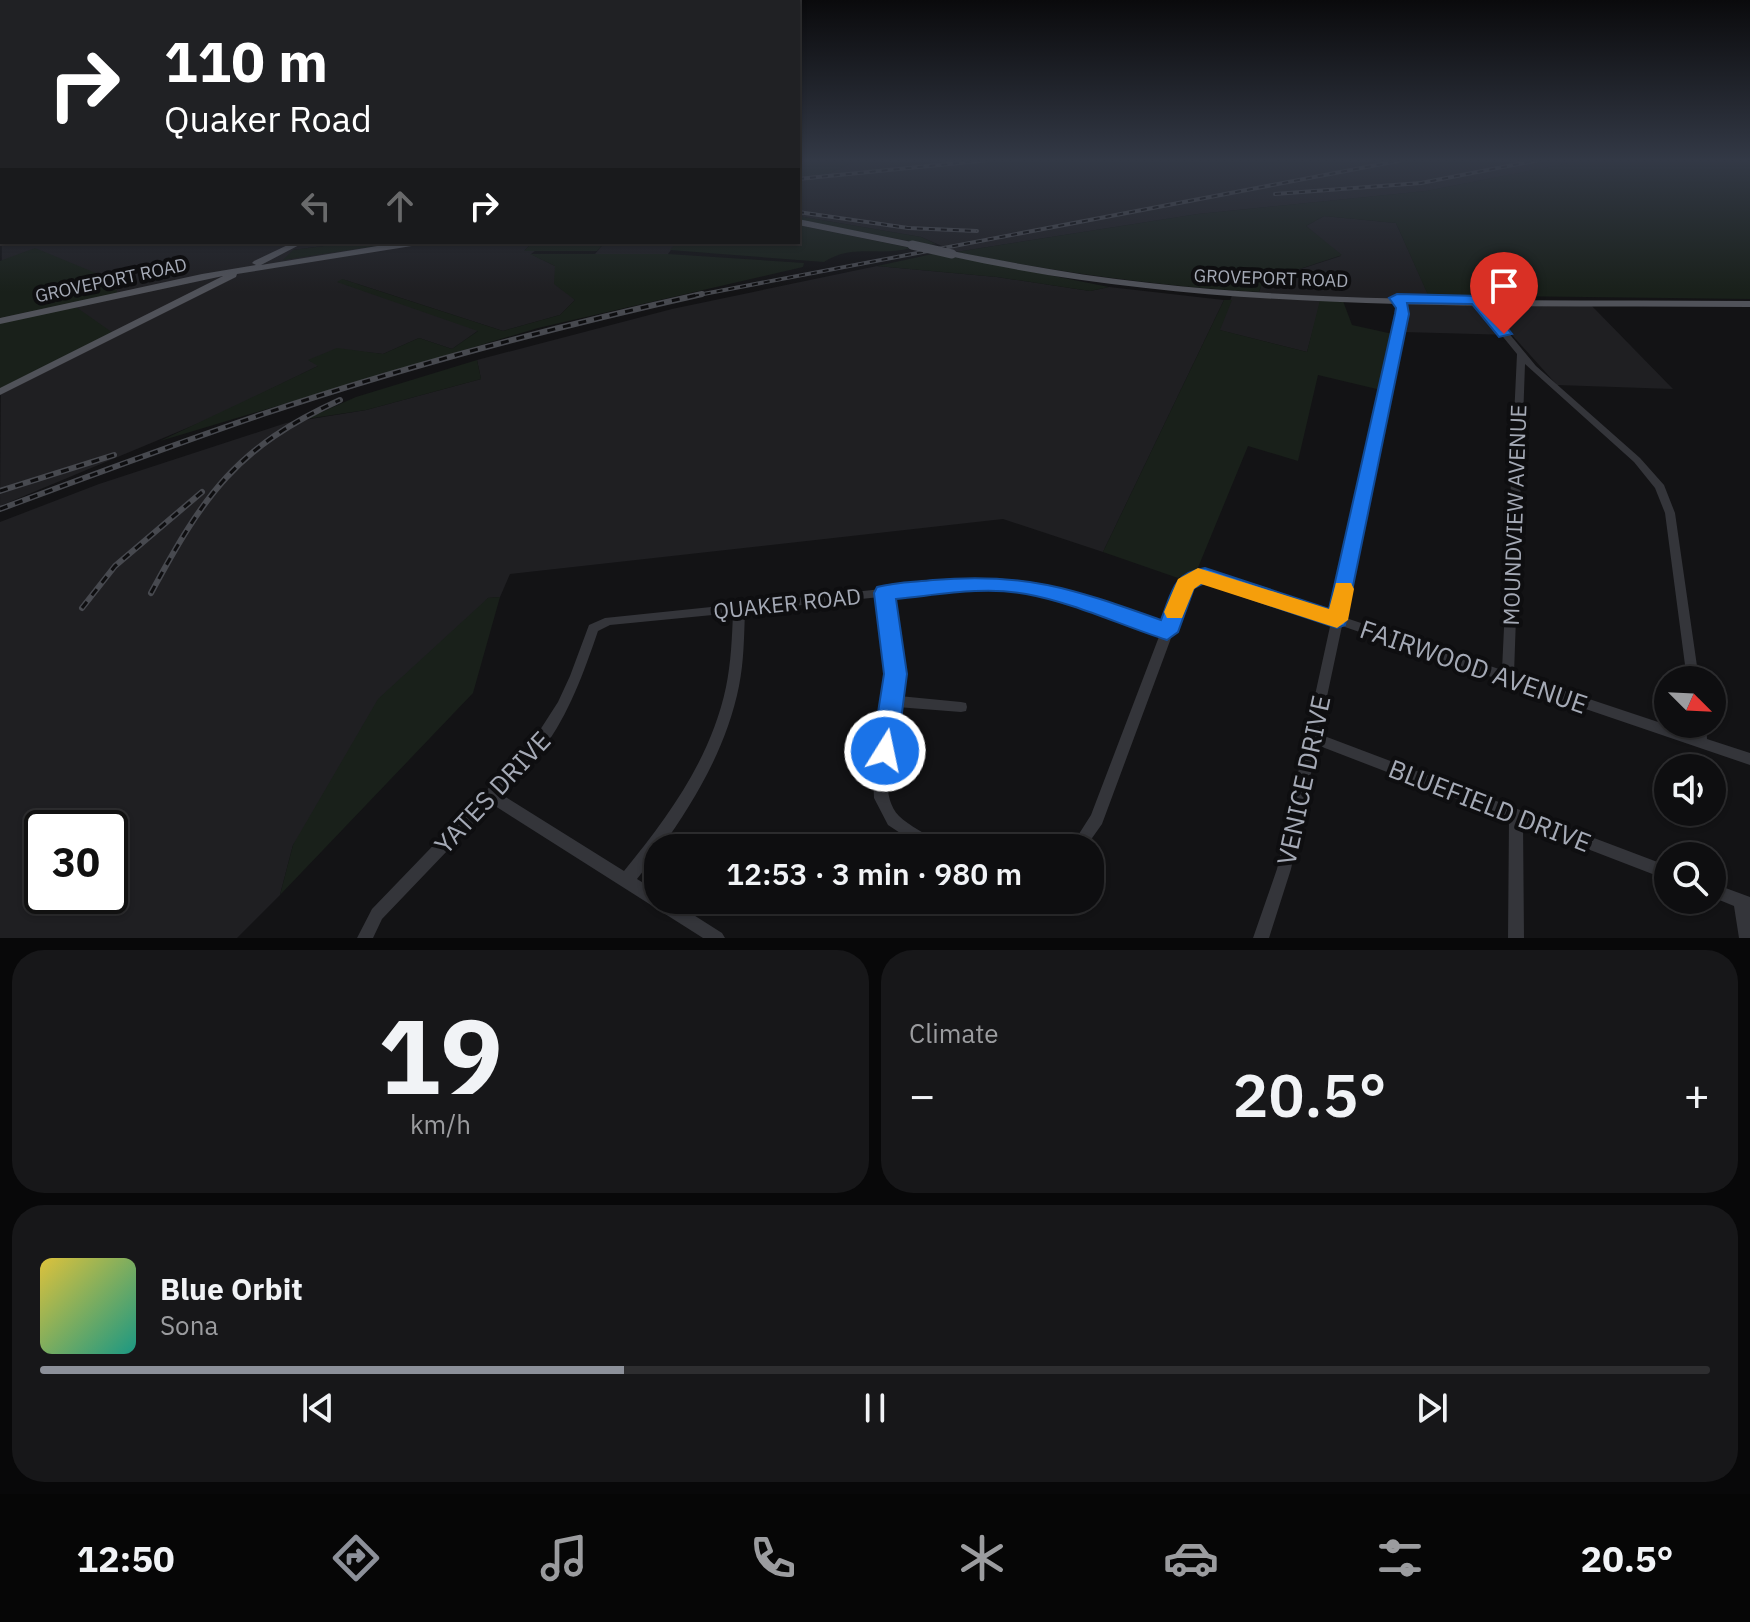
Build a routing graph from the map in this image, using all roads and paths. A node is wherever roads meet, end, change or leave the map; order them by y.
1 (800, 222) edge
2 (297, 244) edge
3 (405, 244) edge
4 (246, 269) junction
5 (1397, 298) junction
6 (1476, 299) junction
7 (1750, 304) edge
8 (0, 321) edge
9 (1521, 354) junction
10 (0, 392) edge
11 (885, 593) junction
12 (739, 608) junction
13 (1337, 620) junction
14 (593, 628) joint
15 (1167, 632) junction
16 (1691, 666) edge
17 (1508, 677) junction
18 (893, 701) junction
19 (961, 707) dead end
20 (1312, 737) junction
21 (1701, 738) edge
22 (1701, 742) junction
23 (1750, 759) edge
24 (491, 796) junction
25 (1516, 815) junction
26 (914, 834) edge
27 (1087, 834) edge
28 (1654, 868) edge
29 (626, 881) junction
30 (1726, 896) edge
31 (1745, 903) edge
32 (365, 938) edge
33 (717, 938) edge
34 (1261, 938) edge
35 (1516, 938) edge
36 (1747, 938) edge

1 - 5 main road, GROVEPORT ROAD, bridge
2 - 4 main road
3 - 4 main road, GROVEPORT ROAD
4 - 8 main road, GROVEPORT ROAD
4 - 10 main road
5 - 6 main road, GROVEPORT ROAD
5 - 13 street, VENICE DRIVE
6 - 7 main road, GROVEPORT ROAD
6 - 9 street
9 - 16 street
9 - 17 street, MOUNDVIEW AVENUE
11 - 12 street, QUAKER ROAD
11 - 15 street, QUAKER ROAD
11 - 18 street
12 - 14 street, QUAKER ROAD
12 - 29 street
13 - 15 street, FAIRWOOD AVENUE
13 - 17 street, FAIRWOOD AVENUE
13 - 20 street, VENICE DRIVE
14 - 24 street, YATES DRIVE
15 - 27 street
17 - 22 street, FAIRWOOD AVENUE
18 - 19 street
18 - 26 street
20 - 25 street, BLUEFIELD DRIVE
20 - 34 street, VENICE DRIVE
21 - 22 street
22 - 23 street, FAIRWOOD AVENUE
24 - 29 street
24 - 32 street, YATES DRIVE
25 - 28 street, BLUEFIELD DRIVE
25 - 35 street
29 - 33 street
30 - 31 street
31 - 36 street

